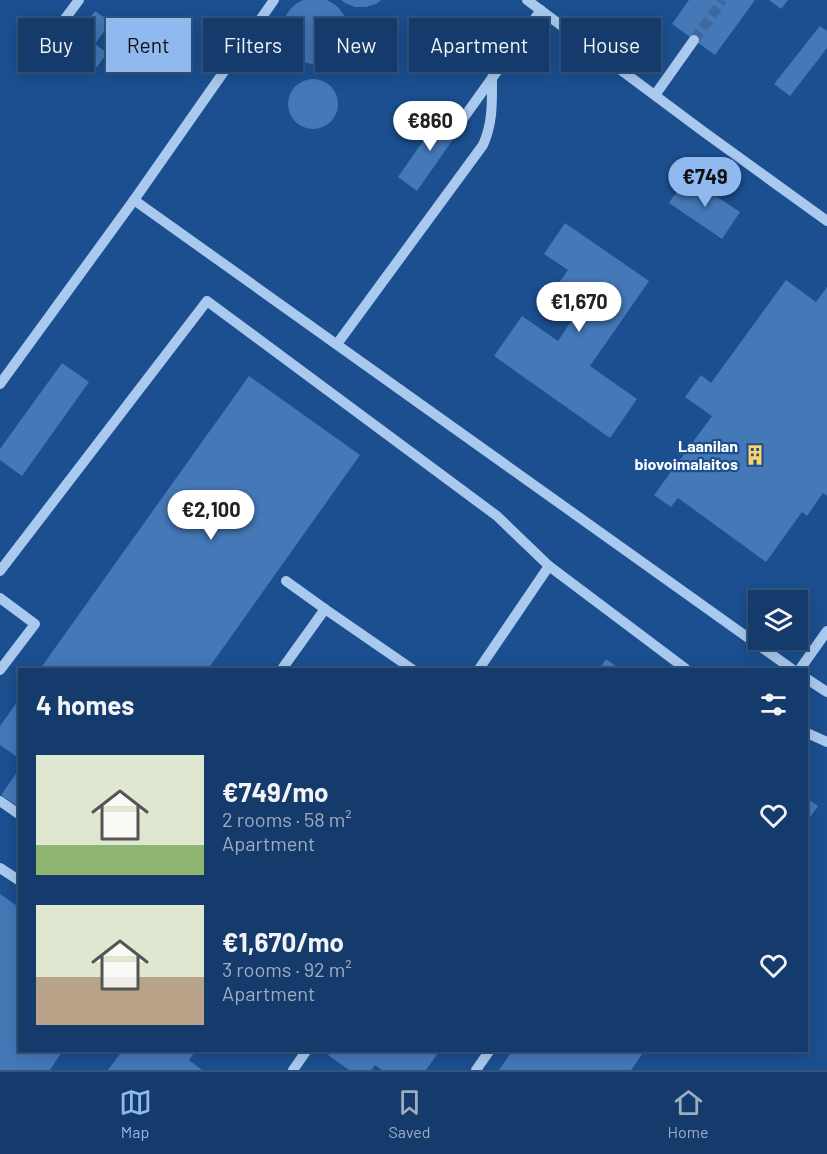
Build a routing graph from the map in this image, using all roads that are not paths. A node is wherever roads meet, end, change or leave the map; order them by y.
1 (80, 0) edge
2 (274, 0) edge
3 (527, 0) edge
4 (541, 10) junction
5 (66, 18) edge
6 (694, 40) tunnel mouth
7 (492, 78) junction
8 (654, 96) junction
9 (462, 120) dead end
10 (134, 200) junction
11 (827, 220) edge
12 (337, 344) junction
13 (0, 384) edge
14 (549, 566) junction
15 (0, 571) edge
16 (286, 581) dead end
17 (0, 598) edge
18 (325, 609) junction
19 (827, 631) edge
20 (283, 668) edge
21 (411, 668) edge
22 (480, 668) edge
23 (685, 668) edge
24 (791, 668) edge
25 (801, 668) edge
26 (0, 670) edge
27 (808, 680) edge
28 (827, 692) edge
29 (808, 733) edge
30 (827, 742) edge
31 (0, 801) edge
32 (18, 814) edge
33 (0, 868) edge
34 (18, 880) edge
35 (306, 1052) edge
36 (489, 1052) edge
37 (293, 1070) edge
38 (476, 1070) edge

1 - 5 lane
2 - 10 lane
3 - 4 lane
4 - 7 lane
4 - 8 lane
6 - 8 lane
7 - 9 lane
7 - 12 lane
8 - 11 lane
10 - 12 lane
10 - 13 lane
12 - 24 lane
14 - 15 lane
14 - 22 lane
14 - 23 lane
16 - 18 lane
17 - 26 lane
18 - 20 lane
18 - 21 lane
19 - 25 lane
27 - 28 lane
29 - 30 lane
31 - 32 lane
33 - 34 lane
35 - 37 lane
36 - 38 lane

